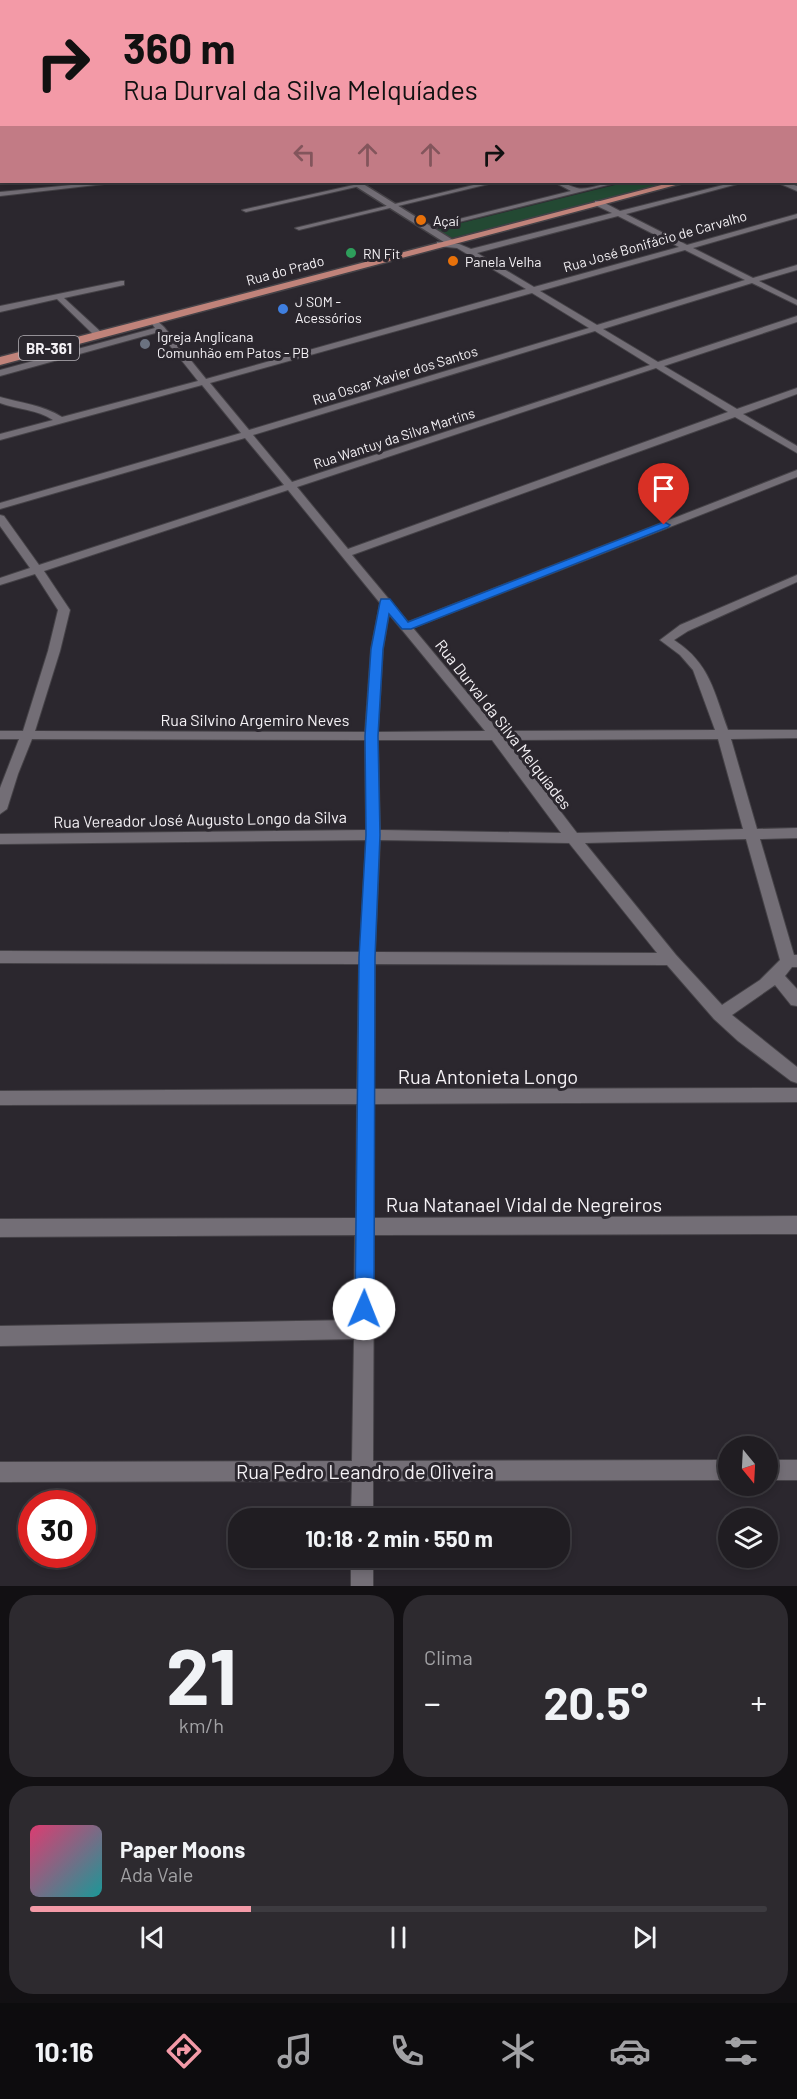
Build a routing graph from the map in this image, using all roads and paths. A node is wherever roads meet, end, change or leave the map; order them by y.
1 (29, 183) edge
2 (95, 183) edge
3 (357, 183) edge
4 (489, 183) edge
5 (560, 183) edge
6 (611, 183) edge
7 (678, 183) edge
8 (737, 183) edge
9 (782, 183) edge
10 (797, 189) edge
11 (577, 191) junction
12 (18, 193) junction
13 (0, 194) edge
14 (598, 203) junction
15 (393, 206) junction
16 (246, 210) dead end
17 (619, 214) junction
18 (797, 216) edge
19 (299, 228) dead end
20 (427, 228) junction
21 (453, 243) junction
22 (686, 246) junction
23 (470, 252) junction
24 (797, 267) edge
25 (752, 280) junction
26 (121, 283) dead end
27 (532, 290) junction
28 (59, 297) junction
29 (797, 303) edge
30 (0, 309) edge
31 (797, 319) edge
32 (158, 325) junction
33 (596, 328) junction
34 (99, 335) junction
35 (0, 361) edge
36 (658, 366) junction
37 (0, 373) edge
38 (204, 382) junction
39 (797, 391) edge
40 (0, 400) edge
41 (736, 413) junction
42 (61, 421) junction
43 (247, 434) junction
44 (0, 437) edge
45 (797, 450) edge
46 (797, 473) edge
47 (291, 485) junction
48 (0, 506) edge
49 (0, 518) edge
50 (347, 553) junction
51 (37, 570) junction
52 (797, 578) edge
53 (0, 582) edge
54 (386, 602) junction
55 (406, 627) junction
56 (28, 734) junction
57 (723, 734) junction
58 (797, 734) edge
59 (0, 735) edge
60 (495, 735) junction
61 (371, 736) junction
62 (0, 809) edge
63 (753, 833) junction
64 (797, 833) edge
65 (373, 835) junction
66 (573, 838) junction
67 (0, 839) edge
68 (0, 957) edge
69 (367, 957) junction
70 (671, 959) junction
71 (793, 961) edge
72 (776, 976) junction
73 (797, 1000) edge
74 (720, 1014) junction
75 (797, 1076) edge
76 (797, 1095) edge
77 (0, 1098) edge
78 (366, 1098) junction
79 (797, 1225) edge
80 (365, 1227) junction
81 (0, 1228) edge
82 (364, 1329) junction
83 (0, 1336) edge
84 (718, 1470) edge
85 (778, 1470) edge
86 (797, 1470) edge
87 (0, 1472) edge
88 (363, 1472) junction
89 (362, 1508) edge
90 (362, 1568) edge
91 (362, 1586) edge

1 - 12 street
2 - 12 street
3 - 15 street
3 - 16 street
4 - 15 street
5 - 11 street
6 - 11 street
7 - 14 main road, Rua do Prado / BR-361
8 - 17 street
9 - 10 street
11 - 20 street
12 - 13 street
14 - 17 street
14 - 21 main road, Rua do Prado / BR-361
15 - 19 street
15 - 20 street
17 - 22 street
17 - 23 street
18 - 22 street, Rua José Bonifácio de Carvalho
20 - 21 street
21 - 23 street
21 - 32 main road, Rua do Prado / BR-361
22 - 25 street
22 - 27 street, Rua José Bonifácio de Carvalho
23 - 27 street
24 - 25 street, Rua Oscar Xavier dos Santos
25 - 29 street
25 - 33 street, Rua Oscar Xavier dos Santos
26 - 28 street
27 - 33 street
27 - 38 street, Rua José Bonifácio de Carvalho
28 - 30 street
28 - 34 street
31 - 36 street, Rua Wantuy da Silva Martins
32 - 34 main road, Rua do Prado / BR-361
32 - 37 street
32 - 38 street, Rua Durval da Silva Melquíades
33 - 36 street
33 - 43 street, Rua Oscar Xavier dos Santos
34 - 35 main road, Rua do Prado / BR-361
36 - 41 street
36 - 47 street, Rua Wantuy da Silva Martins
38 - 42 street, Rua José Bonifácio de Carvalho
38 - 43 street, Rua Durval da Silva Melquíades
39 - 41 street
40 - 42 street
41 - 45 street
41 - 50 street
42 - 44 street, Rua José Bonifácio de Carvalho
43 - 47 street, Rua Durval da Silva Melquíades
43 - 48 street, Rua Oscar Xavier dos Santos
46 - 55 street
47 - 50 street, Rua Durval da Silva Melquíades
47 - 51 street, Rua Wantuy da Silva Martins
49 - 51 street
50 - 54 street, Rua Durval da Silva Melquíades
51 - 53 street, Rua Wantuy da Silva Martins
51 - 56 street
52 - 57 street
54 - 55 street, Rua Durval da Silva Melquíades
54 - 61 street
55 - 60 street, Rua Durval da Silva Melquíades
56 - 59 street, Rua Silvino Argemiro Neves
56 - 61 street, Rua Silvino Argemiro Neves
56 - 62 street
57 - 58 street, Rua Silvino Argemiro Neves
57 - 60 street, Rua Silvino Argemiro Neves
57 - 63 street
60 - 61 street, Rua Silvino Argemiro Neves
60 - 66 street, Rua Durval da Silva Melquíades
61 - 65 street
63 - 64 street, Rua Vereador José Augusto Longo da Silva
63 - 66 street, Rua Vereador José Augusto Longo da Silva
63 - 71 street
65 - 66 street, Rua Vereador José Augusto Longo da Silva
65 - 67 street, Rua Vereador José Augusto Longo da Silva
65 - 69 street
66 - 70 street, Rua Durval da Silva Melquíades
68 - 69 street
69 - 70 street
69 - 78 street
70 - 74 street, Rua Durval da Silva Melquíades
71 - 72 street
72 - 73 street
72 - 74 street
74 - 75 street, Rua Durval da Silva Melquíades
76 - 78 street, Rua Antonieta Longo
77 - 78 street, Rua Antonieta Longo
78 - 80 street
79 - 80 street, Rua Natanael Vidal de Negreiros
80 - 81 street, Rua Natanael Vidal de Negreiros
80 - 82 street
82 - 83 street
82 - 88 street
84 - 88 street, Rua Pedro Leandro de Oliveira
85 - 86 street
87 - 88 street, Rua Pedro Leandro de Oliveira
88 - 89 street
90 - 91 street

